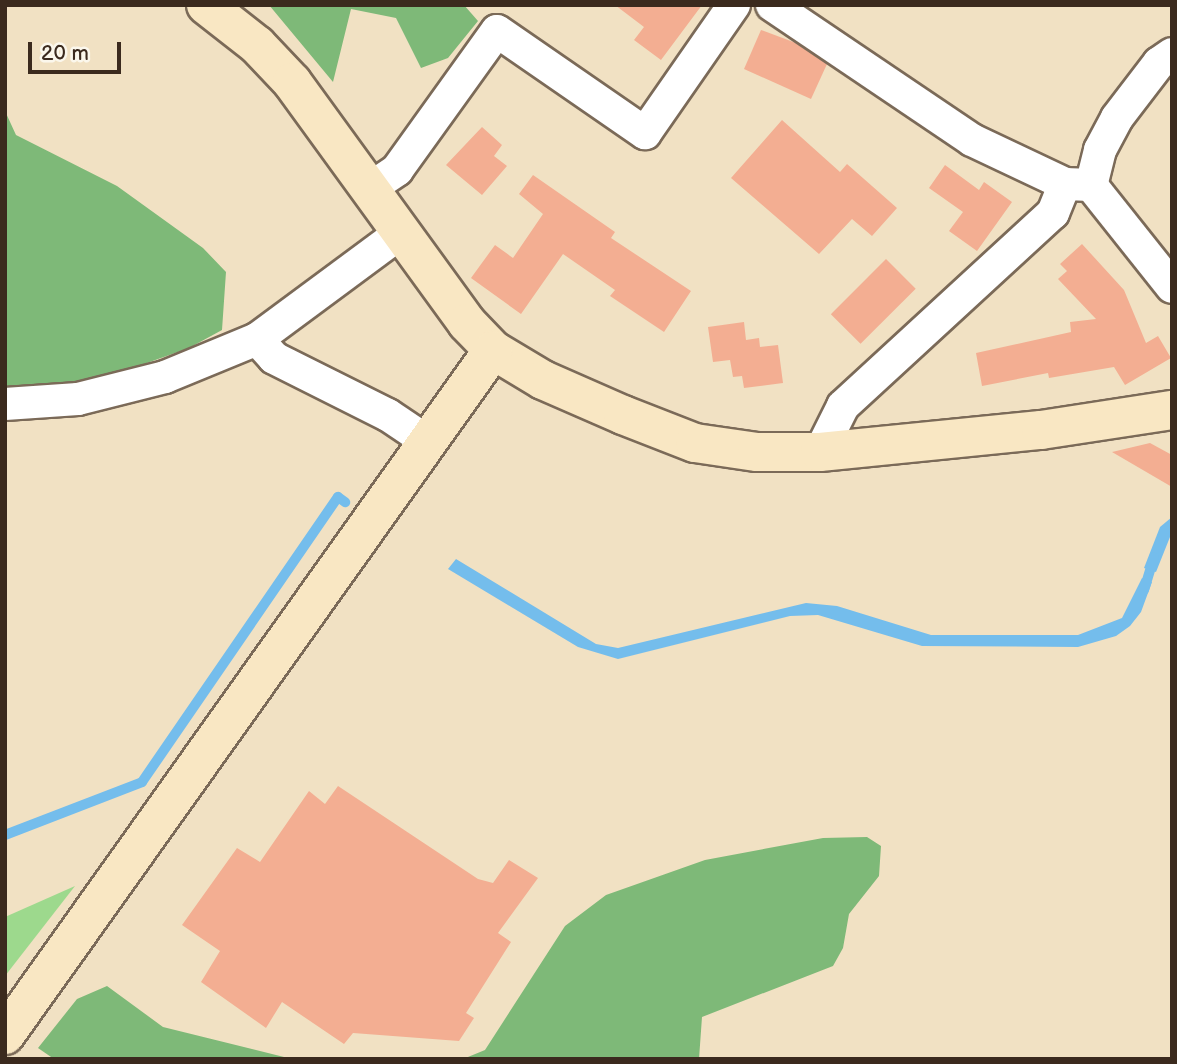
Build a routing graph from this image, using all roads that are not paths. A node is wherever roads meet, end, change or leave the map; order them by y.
1 (206, 5) edge
2 (734, 5) edge
3 (772, 5) edge
4 (1172, 54) edge
5 (1078, 185) junction
6 (369, 189) junction
7 (400, 233) junction
8 (1172, 287) edge
9 (257, 340) junction
10 (493, 350) junction
11 (5, 404) edge
12 (1172, 410) edge
13 (428, 442) junction
14 (820, 452) junction
15 (5, 1035) edge

1 - 6 street
2 - 6 street
3 - 5 street
4 - 5 street
5 - 8 street
5 - 14 street
6 - 7 street
7 - 9 street
7 - 10 street
9 - 11 street
9 - 13 street
10 - 13 street
10 - 14 street
12 - 14 street
13 - 15 street

